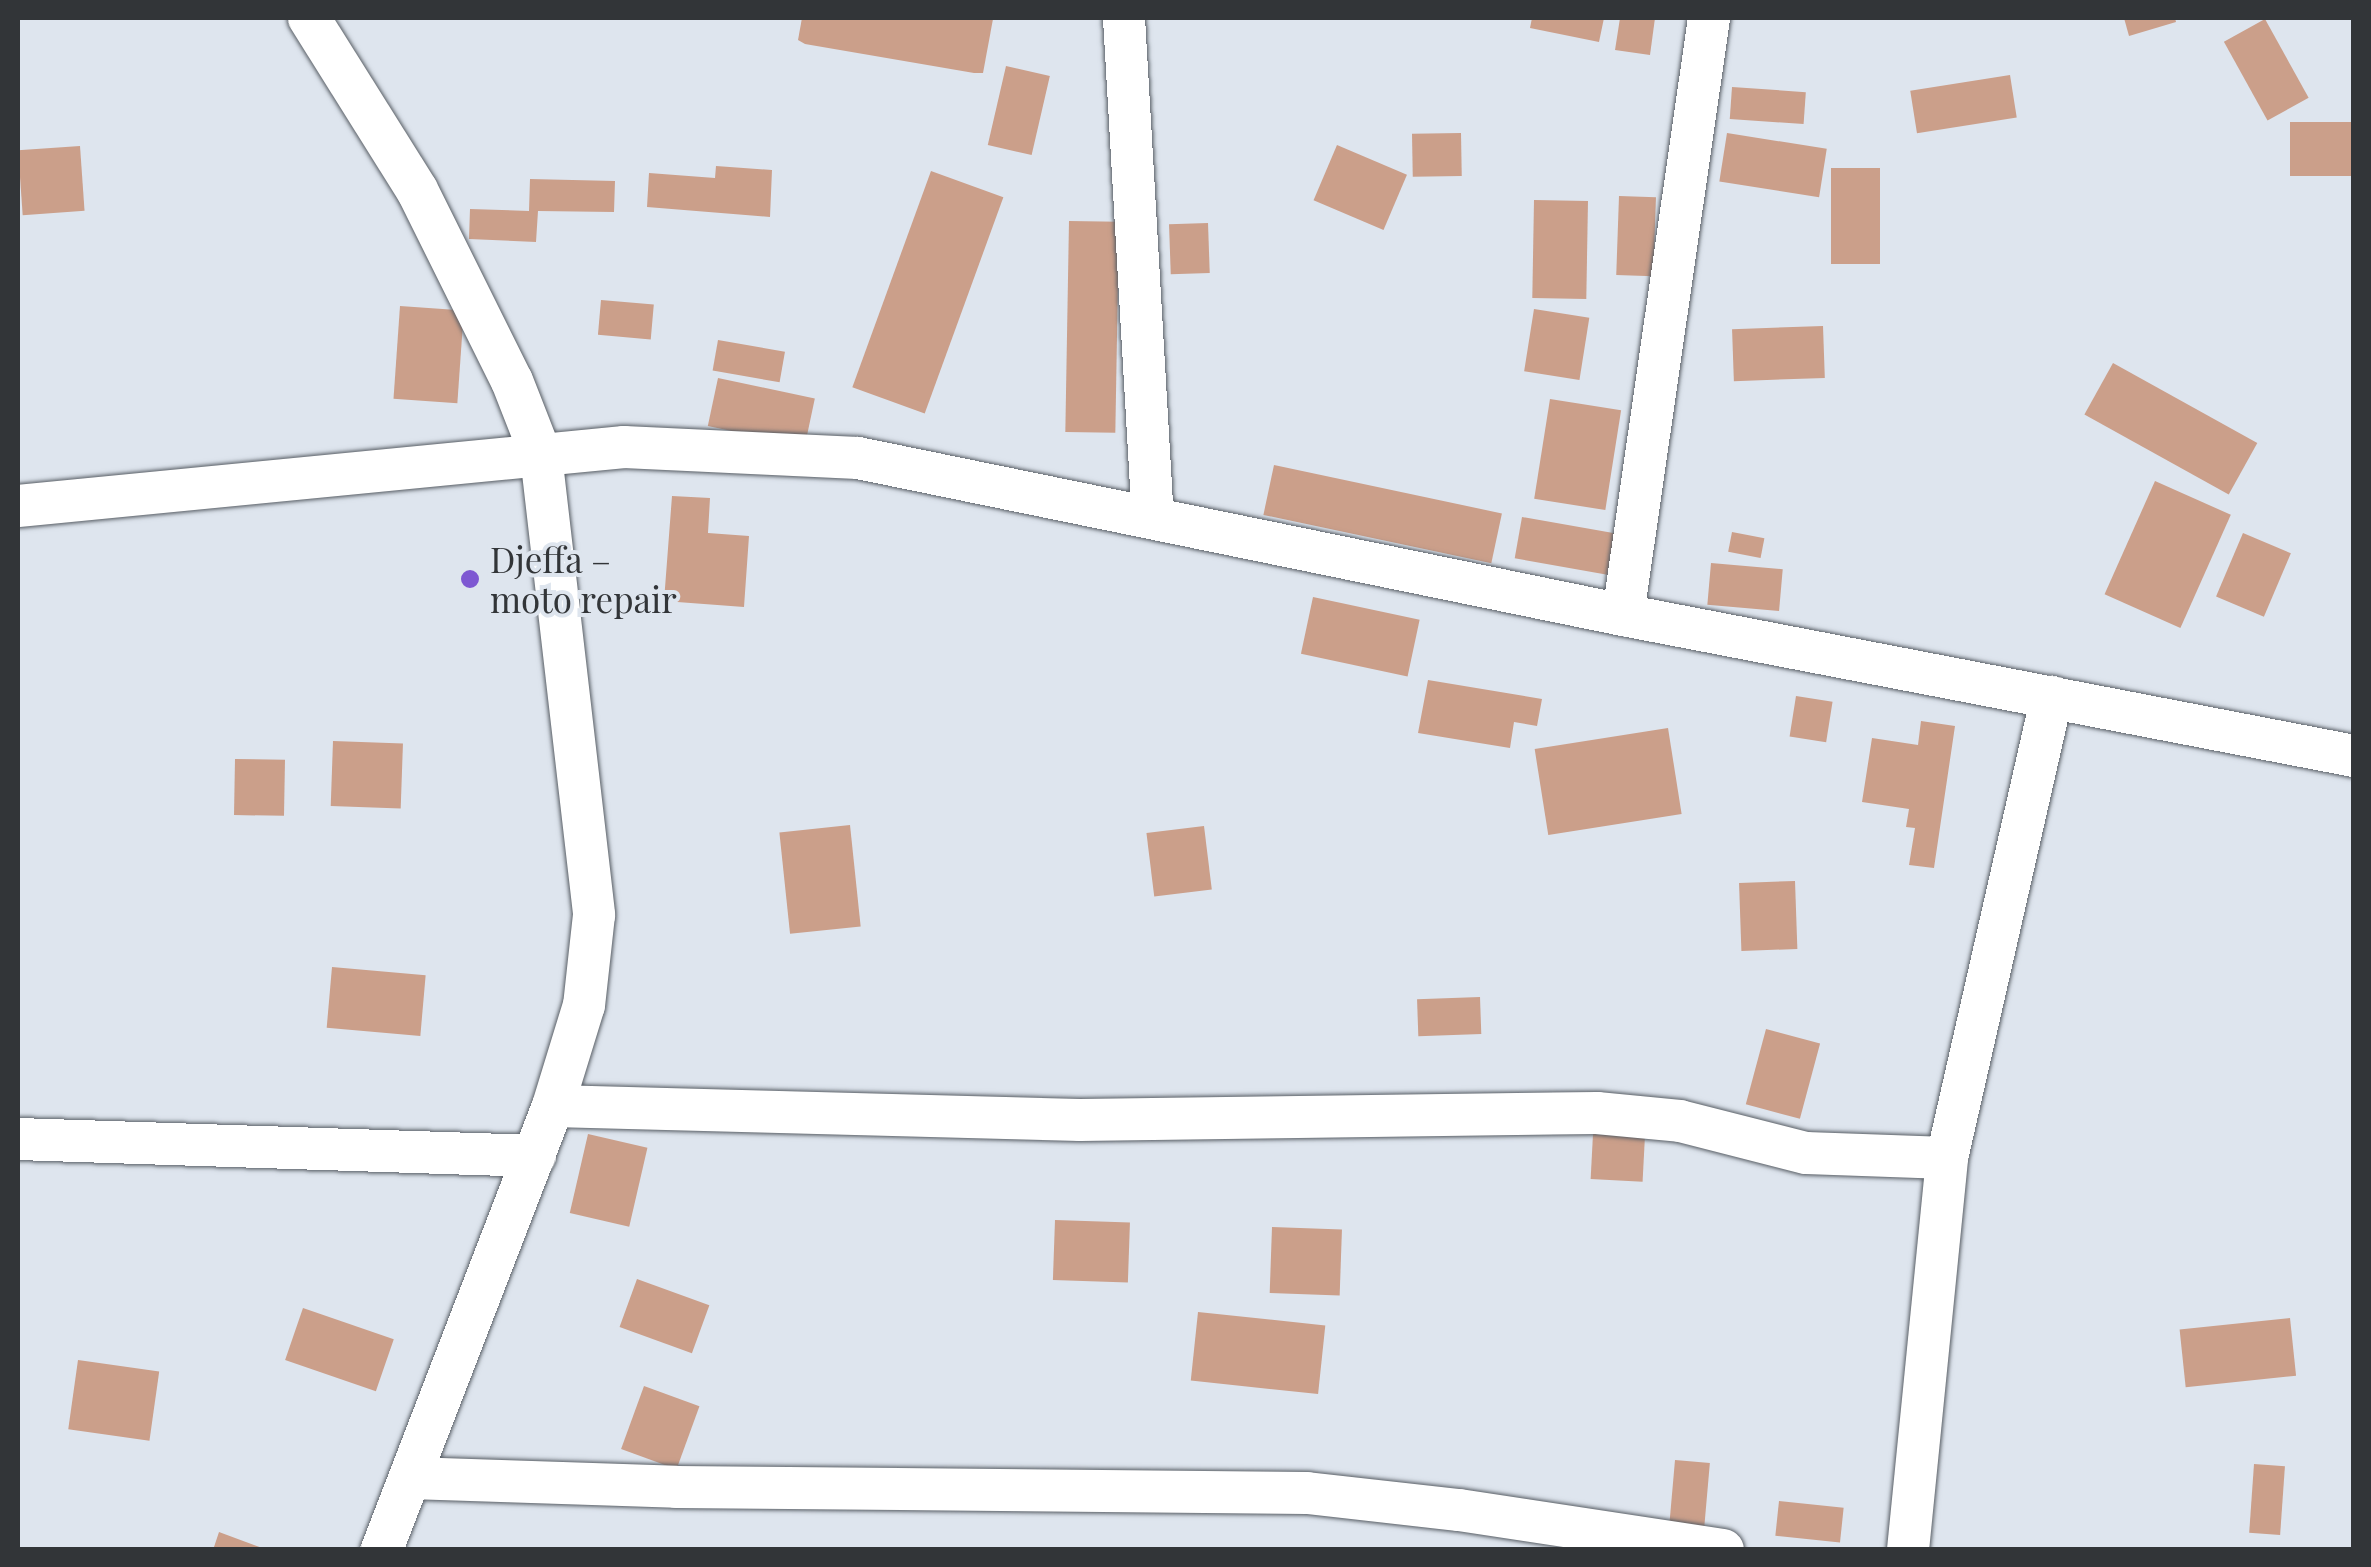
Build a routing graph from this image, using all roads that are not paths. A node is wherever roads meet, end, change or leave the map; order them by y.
1 (309, 18) edge
2 (1124, 18) edge
3 (1710, 18) edge
4 (541, 455) junction
5 (18, 506) edge
6 (1153, 517) junction
7 (1623, 615) junction
8 (2052, 697) junction
9 (2354, 756) edge
10 (553, 1106) junction
11 (18, 1139) edge
12 (535, 1156) junction
13 (1947, 1158) junction
14 (410, 1478) junction
15 (382, 1550) edge
16 (1723, 1550) edge
17 (1908, 1550) edge

1 - 4 street
2 - 6 street
3 - 7 street
4 - 5 street
4 - 6 street
4 - 10 street
6 - 7 street
7 - 8 street
8 - 9 street
8 - 13 street
10 - 12 street
10 - 13 street
11 - 12 street
12 - 14 street
13 - 17 street
14 - 15 street
14 - 16 street

